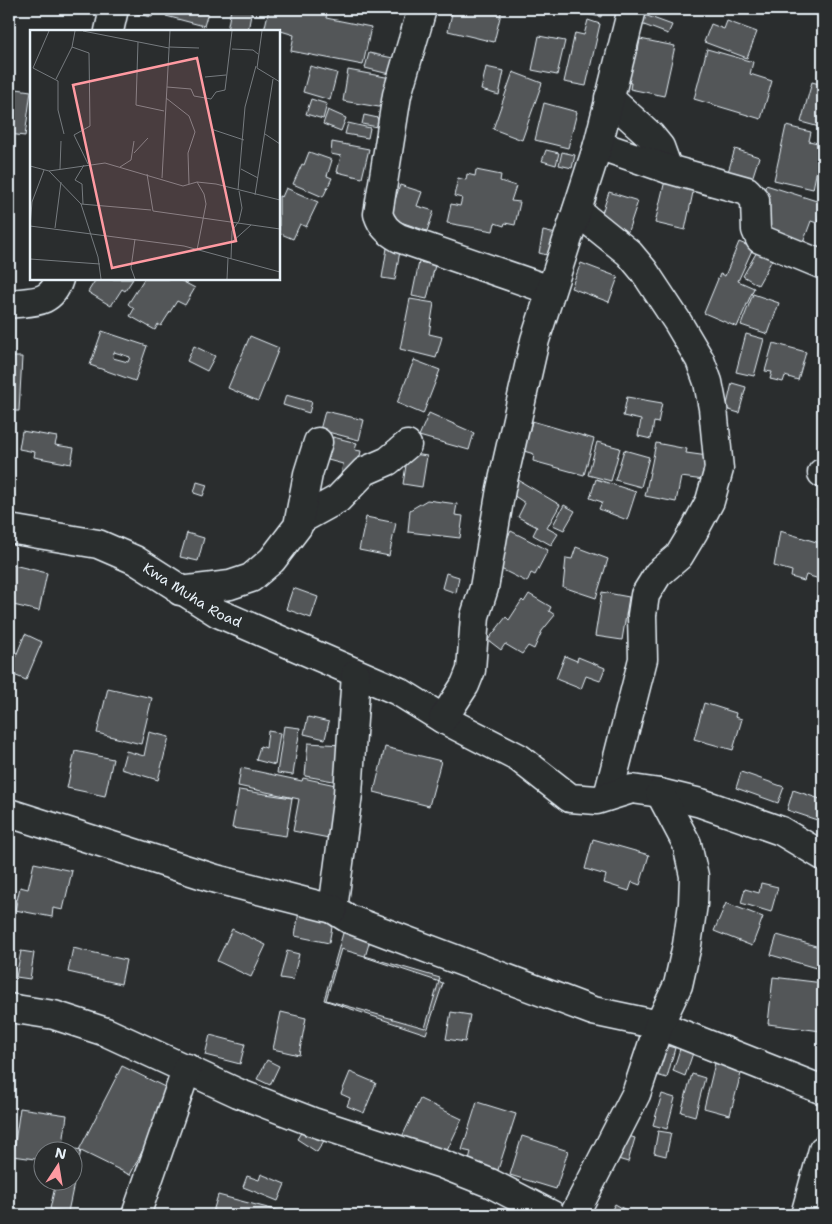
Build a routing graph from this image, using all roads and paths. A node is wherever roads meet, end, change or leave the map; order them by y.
1 (114, 9) edge
2 (422, 9) edge
3 (632, 9) edge
4 (109, 30) edge
5 (609, 98) junction
6 (598, 145) junction
7 (668, 169) junction
8 (577, 211) junction
9 (823, 265) edge
10 (59, 280) edge
11 (550, 290) junction
12 (9, 304) edge
13 (318, 442) dead end
14 (407, 445) dead end
15 (300, 520) junction
16 (9, 529) edge
17 (180, 591) junction
18 (363, 677) junction
19 (443, 719) junction
20 (660, 793) junction
21 (608, 796) junction
22 (9, 813) edge
23 (823, 856) edge
24 (333, 909) junction
25 (9, 1008) edge
26 (659, 1025) junction
27 (187, 1068) junction
28 (823, 1090) edge
29 (823, 1150) edge
30 (823, 1212) edge
31 (136, 1215) edge
32 (552, 1215) edge
33 (574, 1215) edge
34 (805, 1215) edge
35 (817, 1215) edge

1 - 4 street
2 - 11 street
3 - 5 street
5 - 6 street
5 - 7 street
6 - 7 street
6 - 8 street
7 - 9 street
8 - 11 street
8 - 21 street
10 - 12 street
11 - 19 street
13 - 15 street
14 - 15 street
15 - 17 street
16 - 17 street, Kwa Muha Road
17 - 18 street, Kwa Muha Road
18 - 19 street, Kwa Muha Road
18 - 24 street
19 - 21 street, Kwa Muha Road
20 - 21 street, Kwa Muha Road
20 - 23 street, Kwa Muha Road
20 - 26 street
22 - 24 street
24 - 26 street
25 - 27 street
26 - 28 street
26 - 33 street
27 - 31 street
27 - 32 street
29 - 34 street
30 - 35 street

